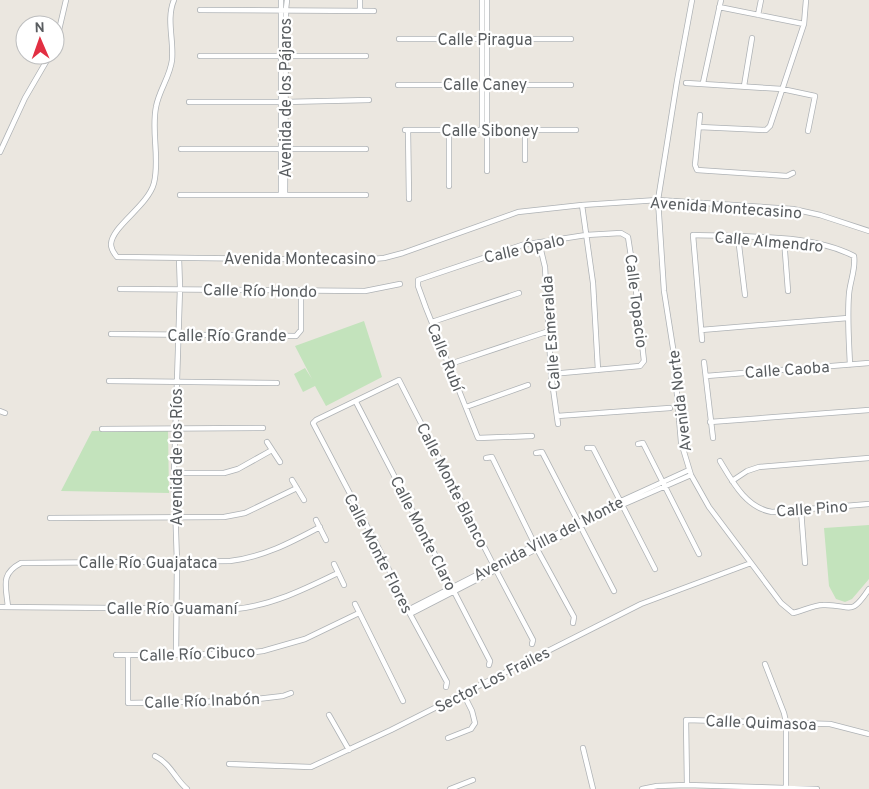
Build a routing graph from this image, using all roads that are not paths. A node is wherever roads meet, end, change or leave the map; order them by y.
1 (66, 0) edge
2 (174, 0) edge
3 (281, 0) edge
4 (287, 0) edge
5 (360, 0) edge
6 (482, 0) edge
7 (488, 0) edge
8 (692, 0) edge
9 (721, 0) edge
10 (761, 0) edge
11 (806, 0) edge
12 (719, 6) junction
13 (284, 9) junction
14 (200, 10) dead end
15 (360, 11) junction
16 (374, 11) dead end
17 (64, 15) edge
18 (758, 15) junction
19 (804, 24) junction
20 (752, 38) dead end
21 (399, 39) dead end
22 (485, 39) junction
23 (571, 39) dead end
24 (200, 56) dead end
25 (284, 56) junction
26 (366, 56) dead end
27 (44, 65) edge
28 (703, 83) junction
29 (398, 84) dead end
30 (485, 84) junction
31 (686, 84) dead end
32 (571, 85) dead end
33 (744, 86) junction
34 (782, 89) junction
35 (368, 100) dead end
36 (189, 102) dead end
37 (283, 102) junction
38 (700, 115) dead end
39 (699, 127) junction
40 (449, 130) junction
41 (484, 130) junction
42 (525, 130) junction
43 (576, 130) dead end
44 (808, 131) dead end
45 (181, 149) dead end
46 (283, 149) junction
47 (366, 149) dead end
48 (0, 152) edge
49 (525, 160) dead end
50 (487, 171) dead end
51 (793, 173) dead end
52 (448, 186) dead end
53 (180, 195) dead end
54 (283, 195) junction
55 (366, 195) dead end
56 (409, 199) dead end
57 (658, 200) junction
58 (582, 205) junction
59 (869, 231) edge
60 (586, 235) junction
61 (628, 236) joint
62 (738, 237) junction
63 (784, 239) junction
64 (539, 242) junction
65 (179, 258) junction
66 (421, 278) joint
67 (400, 284) dead end
68 (120, 288) dead end
69 (180, 288) junction
70 (301, 291) junction
71 (788, 291) dead end
72 (519, 292) dead end
73 (745, 295) dead end
74 (848, 318) junction
75 (432, 322) junction
76 (701, 330) junction
77 (549, 331) junction
78 (111, 334) dead end
79 (178, 335) junction
80 (702, 340) dead end
81 (704, 362) dead end
82 (869, 363) edge
83 (450, 364) junction
84 (850, 364) junction
85 (598, 370) junction
86 (551, 374) junction
87 (706, 376) junction
88 (109, 381) dead end
89 (176, 382) junction
90 (276, 383) dead end
91 (528, 385) dead end
92 (356, 402) junction
93 (466, 407) junction
94 (670, 408) dead end
95 (869, 410) edge
96 (557, 416) junction
97 (710, 422) junction
98 (558, 424) dead end
99 (174, 428) junction
100 (263, 428) dead end
101 (102, 429) dead end
102 (532, 436) dead end
103 (714, 438) dead end
104 (267, 442) dead end
105 (638, 444) dead end
106 (587, 448) dead end
107 (272, 450) junction
108 (536, 453) dead end
109 (486, 458) dead end
110 (869, 458) edge
111 (720, 461) dead end
112 (280, 462) dead end
113 (690, 472) junction
114 (174, 473) junction
115 (292, 480) dead end
116 (732, 481) junction
117 (663, 483) junction
118 (297, 488) junction
119 (304, 500) dead end
120 (621, 503) junction
121 (869, 504) edge
122 (801, 510) junction
123 (176, 517) junction
124 (50, 518) dead end
125 (316, 520) dead end
126 (579, 524) junction
127 (320, 527) junction
128 (326, 540) dead end
129 (536, 547) junction
130 (699, 554) dead end
131 (177, 562) junction
132 (751, 563) junction
133 (805, 563) dead end
134 (334, 564) dead end
135 (495, 568) junction
136 (656, 570) dead end
137 (338, 573) junction
138 (344, 585) dead end
139 (452, 590) junction
140 (869, 590) edge
141 (614, 591) dead end
142 (355, 604) dead end
143 (0, 607) edge
144 (8, 607) junction
145 (177, 608) junction
146 (409, 612) junction
147 (359, 613) junction
148 (573, 623) dead end
149 (532, 644) dead end
150 (116, 655) dead end
151 (128, 655) junction
152 (176, 655) junction
153 (765, 664) dead end
154 (489, 665) dead end
155 (446, 687) dead end
156 (292, 693) dead end
157 (463, 694) junction
158 (403, 701) dead end
159 (329, 715) dead end
160 (786, 722) junction
161 (869, 734) edge
162 (448, 738) dead end
163 (584, 748) dead end
164 (349, 750) junction
165 (155, 756) dead end
166 (229, 764) dead end
167 (473, 780) dead end
168 (687, 785) junction
169 (786, 788) edge
170 (187, 789) edge
171 (450, 789) edge
172 (593, 789) edge
173 (642, 789) edge
174 (817, 789) edge

1 - 17 street
2 - 65 street, Avenida Montecasino
3 - 13 street, Avenida de los Pájaros
4 - 13 street, Avenida de los Pájaros
5 - 15 street
6 - 22 street
7 - 22 street
8 - 57 street, Avenida Norte
9 - 12 street
10 - 18 street
11 - 19 street
12 - 18 street
12 - 28 street
13 - 14 street
13 - 15 street
13 - 25 street, Avenida de los Pájaros
15 - 16 street
18 - 19 street
19 - 34 street
20 - 33 street
21 - 22 street, Calle Piragua
22 - 23 street, Calle Piragua
22 - 30 street
24 - 25 street
25 - 26 street
25 - 37 street, Avenida de los Pájaros
27 - 48 street
28 - 31 street
28 - 33 street
29 - 30 street, Calle Caney
30 - 32 street, Calle Caney
30 - 41 street
33 - 34 street
34 - 39 street
34 - 44 street
35 - 37 street
36 - 37 street
37 - 46 street, Avenida de los Pájaros
38 - 39 street
39 - 51 street
40 - 41 street, Calle Siboney
40 - 52 street
40 - 56 street, Calle Siboney
41 - 42 street, Calle Siboney
41 - 50 street
42 - 43 street, Calle Siboney
42 - 49 street
45 - 46 street
46 - 47 street
46 - 54 street, Avenida de los Pájaros
53 - 54 street
54 - 55 street
57 - 58 street, Avenida Montecasino
57 - 59 street, Avenida Montecasino
57 - 113 street, Avenida Norte
58 - 60 street
58 - 65 street, Avenida Montecasino
60 - 61 street, Calle Ópalo
60 - 64 street, Calle Ópalo
60 - 85 street
61 - 85 street, Calle Topacio
62 - 63 street, Calle Almendro
62 - 73 street
62 - 76 street, Calle Almendro
63 - 71 street
63 - 74 street, Calle Almendro
64 - 66 street, Calle Ópalo
64 - 77 street, Calle Esmeralda
65 - 69 street, Avenida de los Ríos
66 - 75 street, Calle Rubí
67 - 70 street, Calle Río Hondo
68 - 69 street, Calle Río Hondo
69 - 70 street, Calle Río Hondo
69 - 79 street, Avenida de los Ríos
70 - 79 street, Calle Río Grande
72 - 75 street
74 - 76 street
74 - 84 street, Calle Almendro
75 - 83 street, Calle Rubí
76 - 80 street
77 - 83 street
77 - 86 street, Calle Esmeralda
78 - 79 street, Calle Río Grande
79 - 89 street, Avenida de los Ríos
81 - 87 street
82 - 84 street, Calle Caoba
83 - 93 street, Calle Rubí
84 - 87 street, Calle Caoba
85 - 86 street, Calle Topacio
86 - 96 street, Calle Esmeralda
87 - 97 street
88 - 89 street
89 - 90 street
89 - 99 street, Avenida de los Ríos
91 - 93 street
92 - 135 street, Calle Monte Blanco
92 - 139 street, Calle Monte Claro
92 - 146 street, Calle Monte Flores
93 - 102 street, Calle Rubí
94 - 96 street
95 - 97 street
96 - 98 street, Calle Esmeralda
97 - 103 street
99 - 100 street
99 - 101 street
99 - 114 street, Avenida de los Ríos
104 - 107 street
105 - 117 street
106 - 120 street
107 - 112 street
107 - 114 street
108 - 126 street
109 - 129 street
110 - 116 street
111 - 116 street, Calle Pino
113 - 117 street, Avenida Villa del Monte
113 - 132 street, Avenida Norte
114 - 123 street, Avenida de los Ríos
115 - 118 street
116 - 122 street, Calle Pino
117 - 120 street, Avenida Villa del Monte
117 - 130 street
118 - 119 street
118 - 123 street
120 - 126 street, Avenida Villa del Monte
120 - 136 street
121 - 122 street, Calle Pino
122 - 133 street
123 - 124 street
123 - 131 street, Avenida de los Ríos
125 - 127 street
126 - 129 street, Avenida Villa del Monte
126 - 141 street
127 - 128 street
127 - 131 street, Calle Río Guajataca
129 - 135 street, Avenida Villa del Monte
129 - 148 street
131 - 144 street, Calle Río Guajataca
131 - 145 street, Avenida de los Ríos
132 - 140 street, Avenida Norte
132 - 157 street, Sector Los Frailes
134 - 137 street
135 - 139 street, Avenida Villa del Monte
135 - 149 street, Calle Monte Blanco
137 - 138 street
137 - 145 street, Calle Río Guamaní
139 - 146 street, Avenida Villa del Monte
139 - 154 street, Calle Monte Claro
142 - 147 street
143 - 144 street, Calle Río Guamaní
144 - 145 street, Calle Río Guamaní
145 - 152 street, Avenida de los Ríos
146 - 155 street, Calle Monte Flores
147 - 152 street, Calle Río Cibuco
147 - 158 street
150 - 151 street, Calle Río Cibuco
151 - 152 street, Calle Río Cibuco
151 - 156 street, Calle Río Inabón
153 - 160 street
157 - 162 street
157 - 164 street, Sector Los Frailes
159 - 164 street
160 - 161 street, Calle Quimasoa
160 - 168 street, Calle Quimasoa
160 - 169 street
163 - 172 street
164 - 166 street, Sector Los Frailes
165 - 170 street
167 - 171 street
168 - 169 street
168 - 173 street
169 - 174 street

